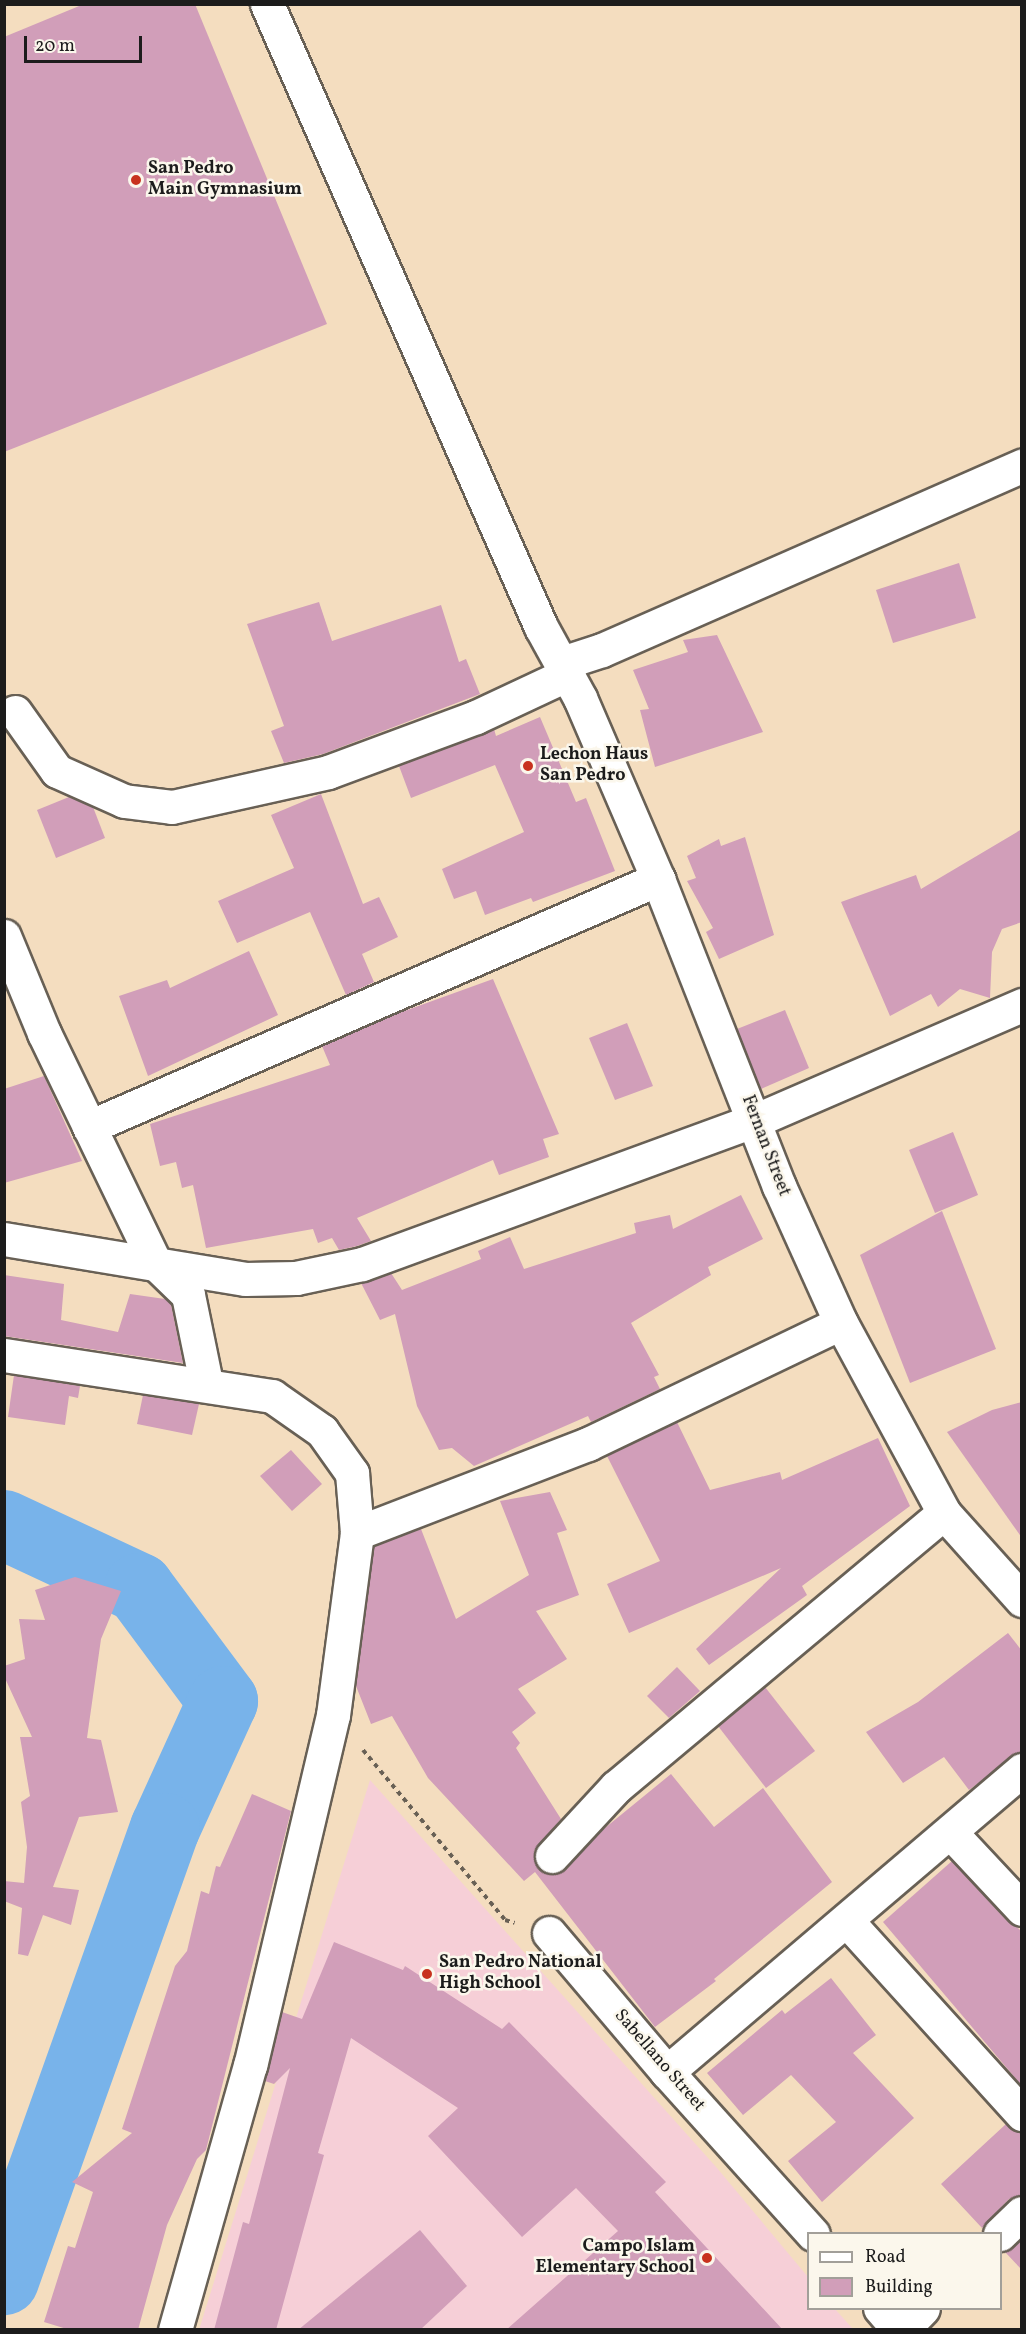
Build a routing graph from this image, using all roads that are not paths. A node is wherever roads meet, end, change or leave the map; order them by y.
1 (267, 4) edge
2 (1022, 466) edge
3 (565, 668) junction
4 (15, 712) dead end
5 (658, 879) junction
6 (4, 936) edge
7 (1022, 1005) edge
8 (756, 1120) junction
9 (89, 1127) junction
10 (4, 1239) edge
11 (155, 1263) junction
12 (841, 1323) junction
13 (4, 1355) edge
14 (206, 1383) junction
15 (944, 1512) junction
16 (357, 1533) junction
17 (1022, 1600) edge
18 (1022, 1770) edge
19 (951, 1833) junction
20 (552, 1856) dead end
21 (1022, 1909) edge
22 (847, 1921) junction
23 (549, 1933) road end
24 (667, 2072) junction
25 (1022, 2114) edge
26 (1022, 2213) edge
27 (811, 2232) edge
28 (1002, 2232) edge
29 (882, 2310) edge
30 (921, 2310) edge
31 (175, 2330) edge
32 (901, 2330) edge

1 - 3 street, Fernan Street
2 - 3 street
3 - 4 street
3 - 5 street, Fernan Street
5 - 8 street, Fernan Street
5 - 9 street
6 - 9 street
7 - 8 street
8 - 11 street
8 - 12 street, Fernan Street
9 - 11 street
10 - 11 street
11 - 14 street
12 - 15 street, Fernan Street
12 - 16 street
13 - 14 street
14 - 16 street
15 - 17 street, Fernan Street
15 - 20 street
16 - 31 street
18 - 19 street
19 - 21 street
19 - 22 street
22 - 24 street
22 - 25 street
23 - 24 street, Sabellano Street
24 - 27 street, Sabellano Street
26 - 28 street
29 - 32 street
30 - 32 street

